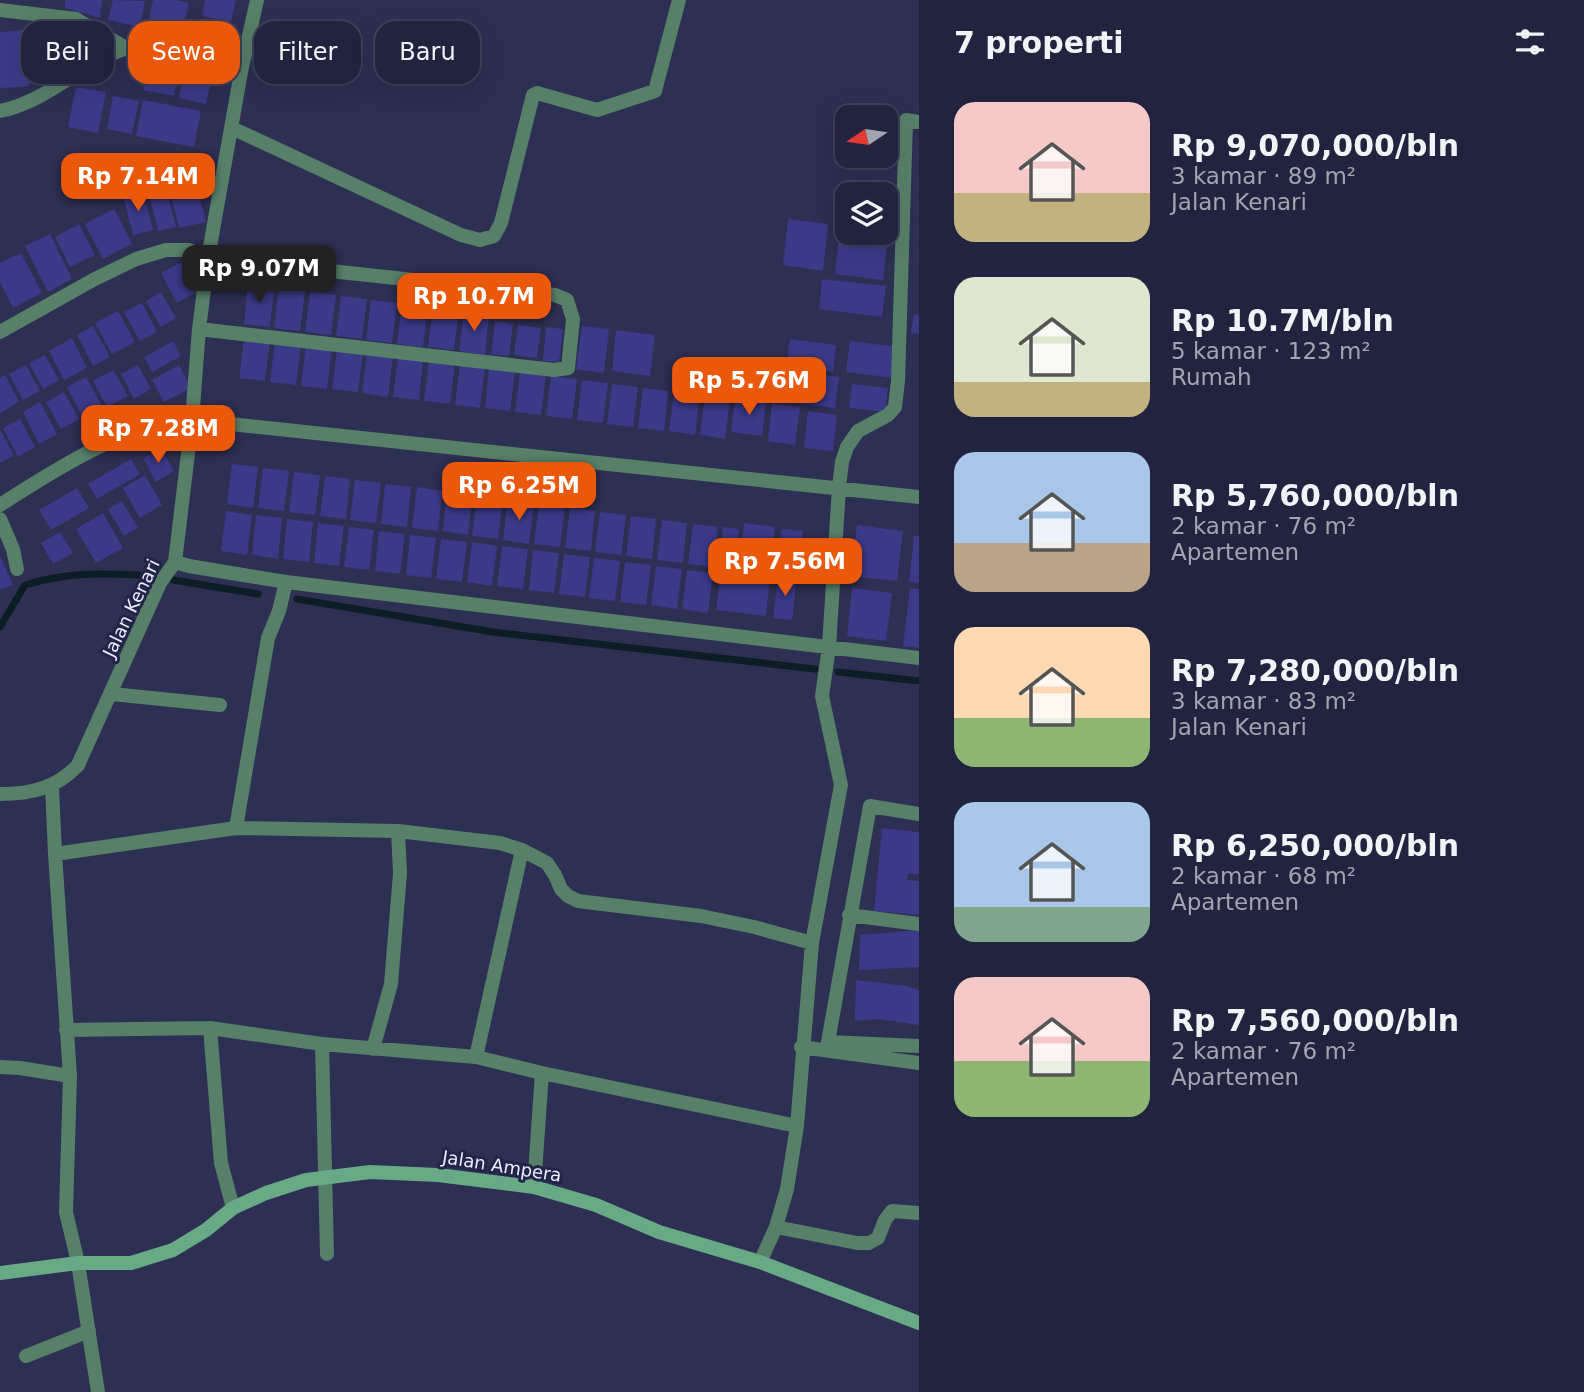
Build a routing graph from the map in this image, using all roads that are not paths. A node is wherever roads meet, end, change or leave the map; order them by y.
1 (257, 0) edge
2 (674, 1) edge
3 (0, 10) edge
4 (128, 49) joint
5 (241, 72) joint
6 (0, 111) edge
7 (919, 122) edge
8 (232, 128) junction
9 (208, 258) junction
10 (199, 329) junction
11 (0, 332) edge
12 (192, 420) junction
13 (839, 487) junction
14 (919, 497) edge
15 (0, 505) edge
16 (0, 519) edge
17 (175, 562) junction
18 (17, 569) dead end
19 (286, 582) junction
20 (829, 648) junction
21 (919, 658) edge
22 (112, 694) junction
23 (220, 705) dead end
24 (52, 786) junction
25 (0, 794) edge
26 (919, 814) edge
27 (236, 828) junction
28 (398, 831) junction
29 (522, 850) junction
30 (55, 855) junction
31 (849, 915) junction
32 (919, 924) edge
33 (812, 943) junction
34 (209, 1028) junction
35 (66, 1030) junction
36 (322, 1044) junction
37 (919, 1046) edge
38 (802, 1047) junction
39 (373, 1049) junction
40 (476, 1056) junction
41 (919, 1063) edge
42 (0, 1067) edge
43 (542, 1073) junction
44 (70, 1076) junction
45 (796, 1126) junction
46 (327, 1177) junction
47 (534, 1187) junction
48 (233, 1208) junction
49 (919, 1213) edge
50 (776, 1227) junction
51 (327, 1254) dead end
52 (760, 1262) junction
53 (78, 1263) junction
54 (0, 1273) edge
55 (919, 1323) edge
56 (89, 1331) junction
57 (26, 1356) dead end
58 (98, 1392) edge

1 - 5 street, Jalan Kenari
2 - 8 street
3 - 4 street
4 - 6 street
5 - 8 street, Jalan Kenari
7 - 13 street
8 - 9 street, Jalan Kenari
9 - 10 street, Jalan Kenari
9 - 10 street
9 - 11 street
10 - 12 street, Jalan Kenari
12 - 13 street
12 - 15 street
12 - 17 street, Jalan Kenari
13 - 14 street
13 - 20 street
16 - 18 street
17 - 19 street
17 - 22 street, Jalan Kenari
19 - 20 street
19 - 27 street
20 - 21 street
20 - 33 street
22 - 23 street
22 - 24 street, Jalan Kenari
24 - 25 street, Jalan Kenari
24 - 30 street
26 - 31 street
27 - 28 street
27 - 30 street
28 - 29 street
28 - 39 street
29 - 33 street
29 - 40 street
30 - 35 street
31 - 32 street
31 - 37 street
33 - 38 street
34 - 35 street
34 - 36 street
34 - 48 street
35 - 44 street
36 - 39 street
36 - 46 street
38 - 41 street
38 - 45 street
39 - 40 street
40 - 43 street
42 - 44 street
43 - 45 street
43 - 47 street
44 - 53 street
45 - 50 street
46 - 47 street, Jalan Ampera
46 - 48 street, Jalan Ampera
46 - 51 street
47 - 52 street, Jalan Ampera
48 - 53 street, Jalan Ampera
49 - 50 street
50 - 52 street
52 - 55 street, Jalan Ampera
53 - 54 street, Jalan Ampera
53 - 56 street
56 - 57 street
56 - 58 street

